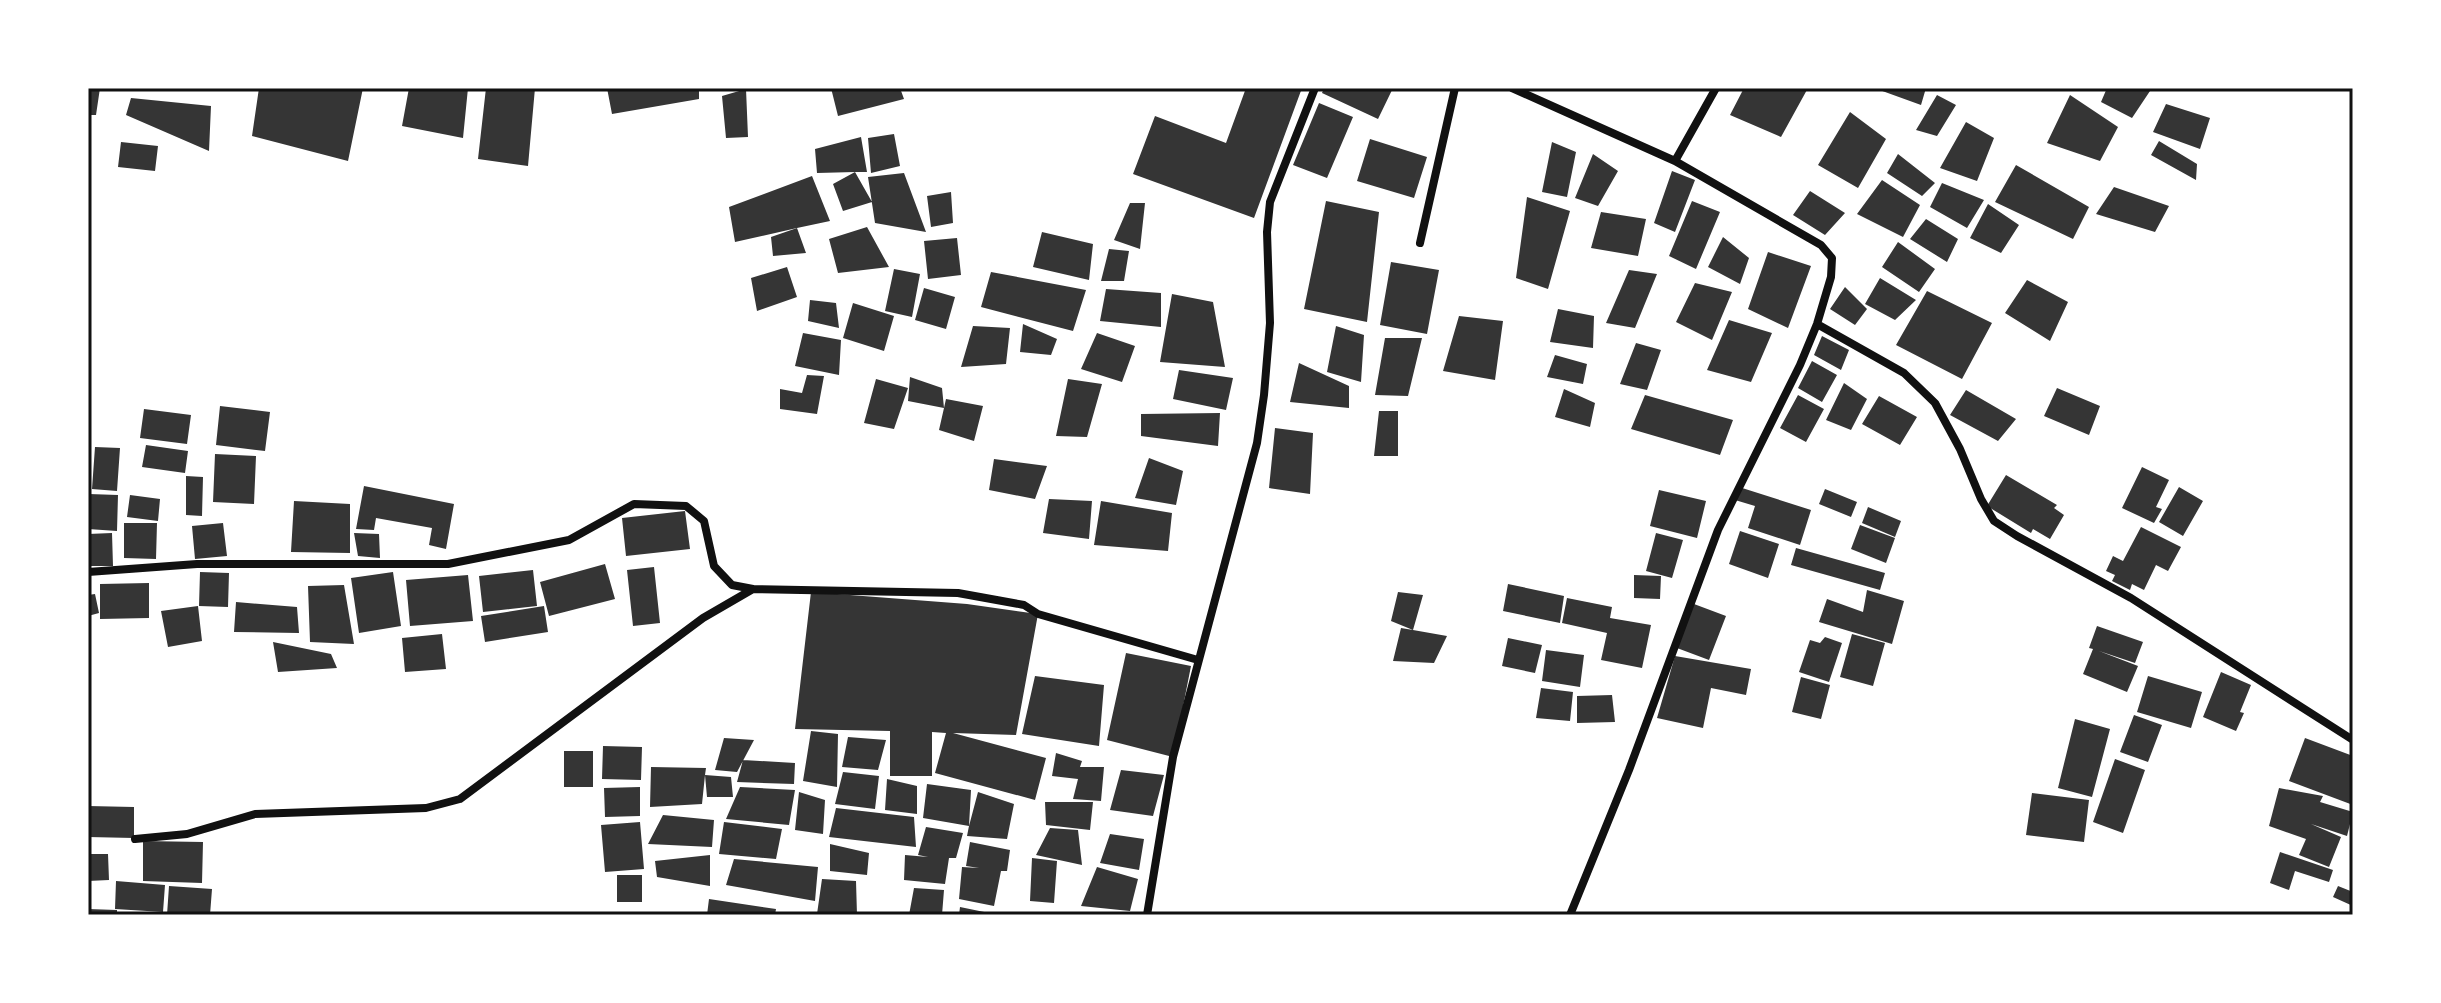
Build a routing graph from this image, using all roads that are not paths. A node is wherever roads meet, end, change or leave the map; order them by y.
1 (1315, 88) edge
2 (1455, 88) edge
3 (1512, 88) edge
4 (1716, 88) edge
5 (1675, 161) junction
6 (1420, 243) dead end
7 (1817, 324) junction
8 (88, 572) edge
9 (753, 589) junction
10 (1198, 660) junction
11 (2353, 740) edge
12 (135, 839) dead end
13 (1147, 915) edge
14 (1570, 915) edge

1 - 10 street
2 - 6 street
3 - 5 street
4 - 5 street
5 - 7 street
7 - 11 street
7 - 14 street
8 - 9 street
9 - 10 street
9 - 12 street
10 - 13 street

